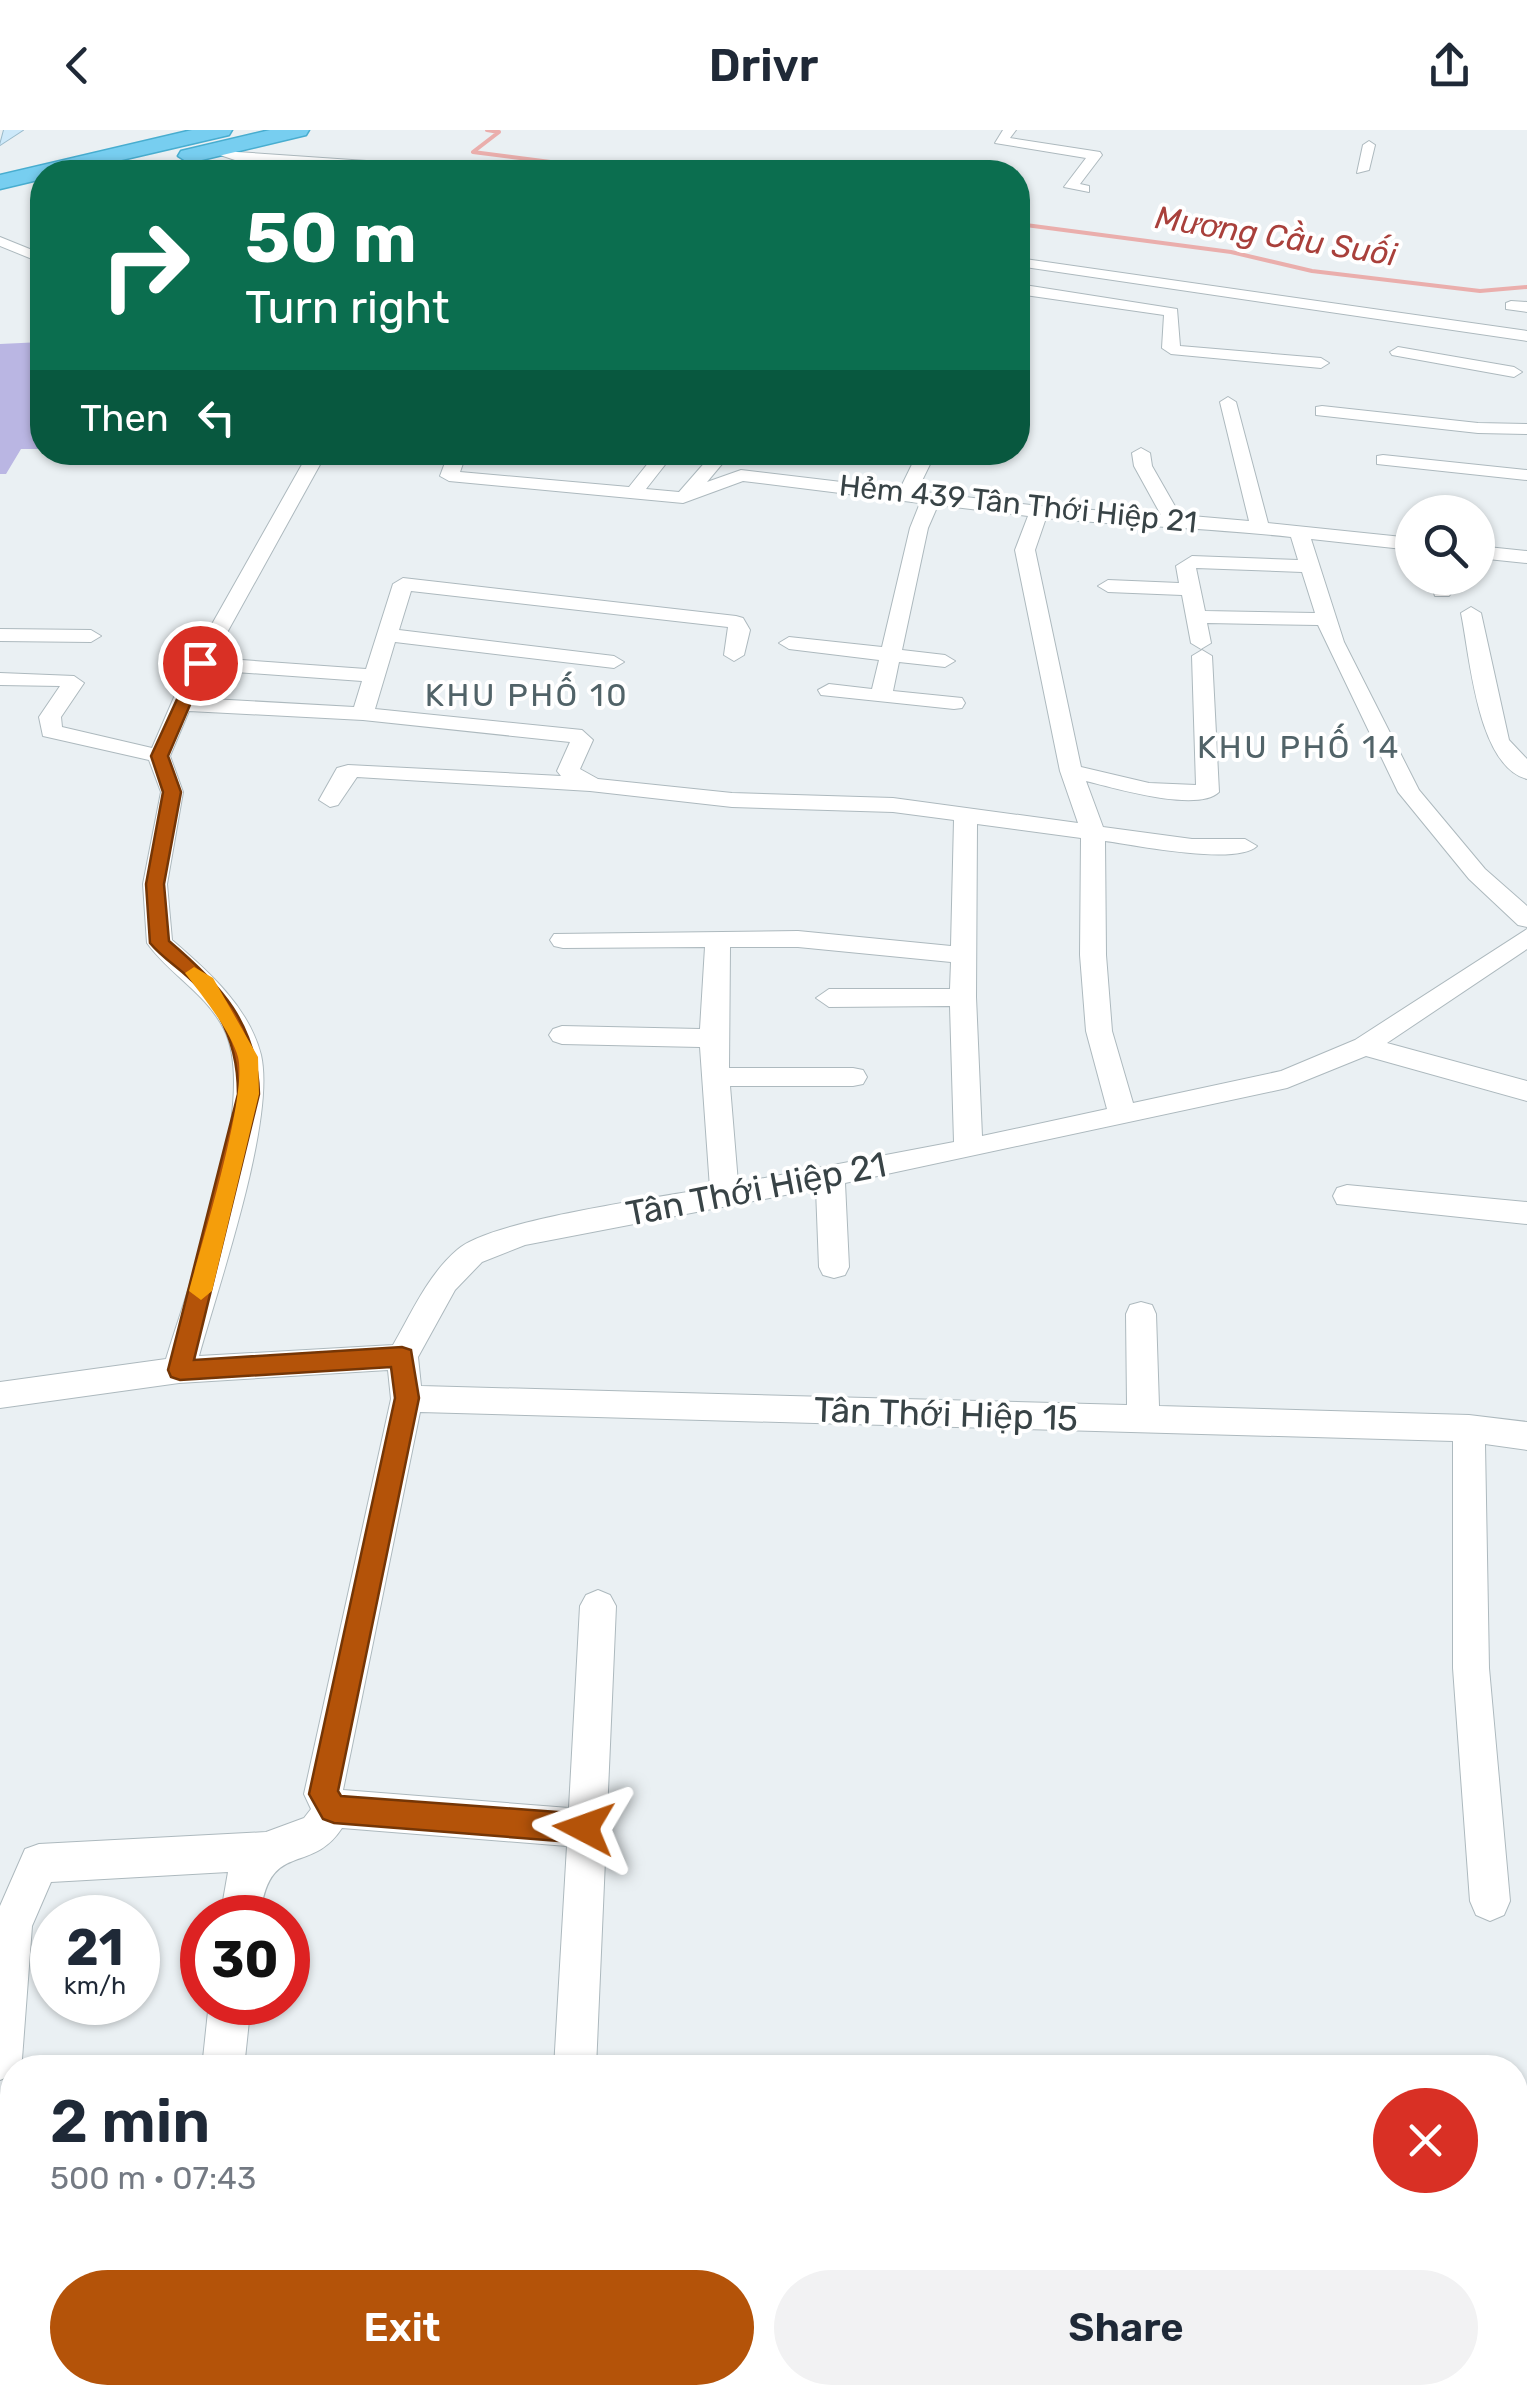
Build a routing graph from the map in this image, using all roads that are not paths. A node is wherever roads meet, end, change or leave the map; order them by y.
1 (15, 130) edge
2 (244, 130) edge
3 (276, 130) edge
4 (298, 130) edge
5 (1010, 130) edge
6 (0, 140) edge
7 (219, 140) edge
8 (1369, 145) dead end
9 (105, 160) edge
10 (117, 160) edge
11 (155, 160) edge
12 (157, 160) edge
13 (293, 160) edge
14 (1362, 170) dead end
15 (30, 177) edge
16 (30, 177) edge
17 (0, 183) edge
18 (1084, 189) dead end
19 (30, 192) edge
20 (0, 199) edge
21 (0, 241) edge
22 (30, 254) edge
23 (1030, 264) edge
24 (1182, 288) junction
25 (1030, 290) edge
26 (1172, 312) junction
27 (1454, 326) junction
28 (1527, 336) edge
29 (1398, 352) dead end
30 (1438, 360) junction
31 (1321, 363) dead end
32 (1514, 372) dead end
33 (1228, 402) dead end
34 (1322, 411) dead end
35 (1527, 429) edge
36 (1141, 453) dead end
37 (1383, 460) dead end
38 (311, 465) edge
39 (453, 465) edge
40 (656, 465) edge
41 (712, 465) edge
42 (921, 465) edge
43 (1527, 475) edge
44 (633, 494) junction
45 (906, 495) junction
46 (683, 498) junction
47 (932, 499) junction
48 (1039, 512) junction
49 (1174, 521) junction
50 (1260, 528) junction
51 (1299, 532) junction
52 (1395, 542) edge
53 (1495, 554) edge
54 (1527, 558) edge
55 (1310, 566) junction
56 (1108, 586) dead end
57 (1191, 590) junction
58 (1470, 613) dead end
59 (1197, 617) junction
60 (1326, 619) junction
61 (387, 634) junction
62 (0, 635) edge
63 (91, 636) dead end
64 (789, 644) dead end
65 (734, 655) dead end
66 (890, 655) junction
67 (946, 661) dead end
68 (614, 662) dead end
69 (200, 663) junction
70 (375, 676) junction
71 (0, 680) edge
72 (829, 690) dead end
73 (880, 696) junction
74 (954, 703) dead end
75 (181, 704) junction
76 (363, 714) junction
77 (160, 756) junction
78 (1071, 770) junction
79 (1527, 772) edge
80 (592, 785) junction
81 (330, 800) dead end
82 (966, 813) junction
83 (1093, 832) junction
84 (1245, 846) dead end
85 (1527, 919) edge
86 (1527, 936) edge
87 (562, 940) dead end
88 (718, 940) junction
89 (962, 955) junction
90 (963, 997) junction
91 (829, 998) dead end
92 (562, 1035) dead end
93 (713, 1038) junction
94 (1364, 1046) junction
95 (716, 1077) junction
96 (853, 1078) dead end
97 (1527, 1091) edge
98 (1122, 1115) junction
99 (968, 1149) junction
100 (830, 1174) junction
101 (724, 1194) junction
102 (1347, 1196) dead end
103 (1527, 1213) edge
104 (834, 1267) dead end
105 (1140, 1314) dead end
106 (402, 1357) junction
107 (180, 1370) junction
108 (0, 1394) edge
109 (407, 1398) junction
110 (1143, 1420) junction
111 (1469, 1428) junction
112 (1527, 1436) edge
113 (598, 1606) dead end
114 (334, 1809) junction
115 (584, 1828) junction
116 (266, 1851) junction
117 (242, 1895) edge
118 (1490, 1901) dead end
119 (228, 2025) edge
120 (1, 2055) edge
121 (224, 2055) edge
122 (575, 2055) edge

1 - 6 main road
2 - 9 highway
3 - 11 highway
4 - 7 highway
5 - 18 street
7 - 10 highway
7 - 12 highway
7 - 13 street
8 - 14 street
15 - 17 highway
16 - 17 highway
19 - 20 highway
21 - 22 street
23 - 24 street
24 - 26 street
24 - 27 street
25 - 26 street
26 - 31 street
27 - 28 street
27 - 30 street
29 - 30 street
30 - 32 street
33 - 50 street
34 - 35 street
36 - 49 street
37 - 43 street
38 - 69 street
39 - 44 street, Hẻm 439 Tân Thới Hiệp 21
40 - 44 street
41 - 46 street
42 - 45 street
44 - 46 street, Hẻm 439 Tân Thới Hiệp 21
45 - 46 street, Hẻm 439 Tân Thới Hiệp 21
45 - 47 street, Hẻm 439 Tân Thới Hiệp 21
47 - 48 street, Hẻm 439 Tân Thới Hiệp 21
47 - 66 street
48 - 49 street, Hẻm 439 Tân Thới Hiệp 21
48 - 78 street
49 - 50 street, Hẻm 439 Tân Thới Hiệp 21
50 - 51 street, Hẻm 439 Tân Thới Hiệp 21
51 - 52 street, Hẻm 439 Tân Thới Hiệp 21
51 - 55 street
53 - 54 street
55 - 57 street
55 - 60 street
56 - 57 street
57 - 59 street
58 - 79 street
59 - 60 street
59 - 78 street
60 - 85 street
61 - 65 street
61 - 68 street
61 - 70 street
62 - 63 street
64 - 66 street
66 - 67 street
66 - 73 street
69 - 70 street
69 - 75 street
70 - 76 street
71 - 77 street
72 - 73 street
73 - 74 street
75 - 76 street
75 - 77 street
76 - 80 street
77 - 107 street
78 - 83 street
80 - 81 street
80 - 82 street
82 - 83 street
82 - 89 street
83 - 84 street
83 - 98 street
86 - 94 street, Tân Thới Hiệp 21
87 - 88 street
88 - 89 street
88 - 93 street
89 - 90 street
90 - 91 street
90 - 99 street
92 - 93 street
93 - 95 street
94 - 97 street
94 - 98 street, Tân Thới Hiệp 21
95 - 96 street
95 - 101 street
98 - 99 street, Tân Thới Hiệp 21
99 - 100 street, Tân Thới Hiệp 21
100 - 101 street, Tân Thới Hiệp 21
100 - 104 street
101 - 106 street, Tân Thới Hiệp 21
102 - 103 street
105 - 110 street
106 - 107 street
106 - 109 street
107 - 108 street
109 - 110 street, Tân Thới Hiệp 15
109 - 114 street
110 - 111 street, Tân Thới Hiệp 15
111 - 112 street, Tân Thới Hiệp 15
111 - 118 street
113 - 115 street
114 - 115 street
114 - 116 street
115 - 122 street
116 - 117 street
116 - 120 street
119 - 121 street

